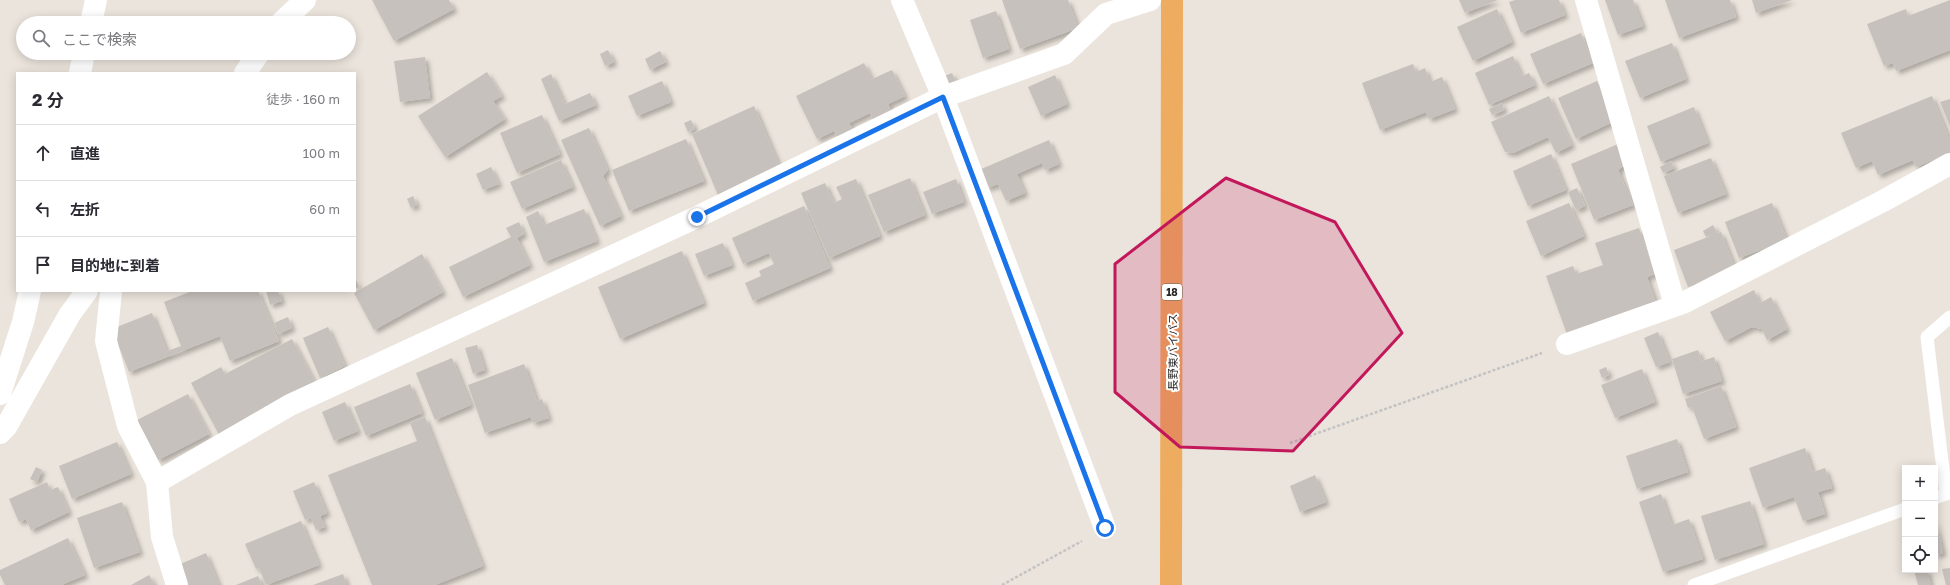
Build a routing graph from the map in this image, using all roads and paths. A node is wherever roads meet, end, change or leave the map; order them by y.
1 (96, 0) edge
2 (305, 0) edge
3 (902, 0) edge
4 (1150, 0) edge
5 (1172, 0) edge
6 (1586, 0) edge
7 (93, 16) edge
8 (288, 16) edge
9 (83, 60) edge
10 (255, 60) edge
11 (80, 72) edge
12 (246, 72) edge
13 (943, 97) junction
14 (1950, 164) edge
15 (30, 292) edge
16 (86, 292) edge
17 (111, 292) edge
18 (1675, 305) junction
19 (1950, 317) edge
20 (1567, 344) joint
21 (0, 394) edge
22 (0, 433) edge
23 (1290, 443) dead end
24 (157, 482) junction
25 (1938, 497) edge
26 (1902, 510) edge
27 (1105, 528) joint
28 (177, 585) edge
29 (1002, 585) edge
30 (1171, 585) edge
31 (1694, 585) edge

1 - 7 street
2 - 8 street
3 - 13 street
4 - 13 street
5 - 30 highway, 長野東バイパス / 18
6 - 18 street
9 - 11 street
10 - 12 street
13 - 24 street
13 - 27 street
14 - 18 street
15 - 21 street
16 - 22 street
17 - 24 street
18 - 20 street
19 - 25 lane
20 - 23 path
24 - 28 street
26 - 31 lane
27 - 29 path

